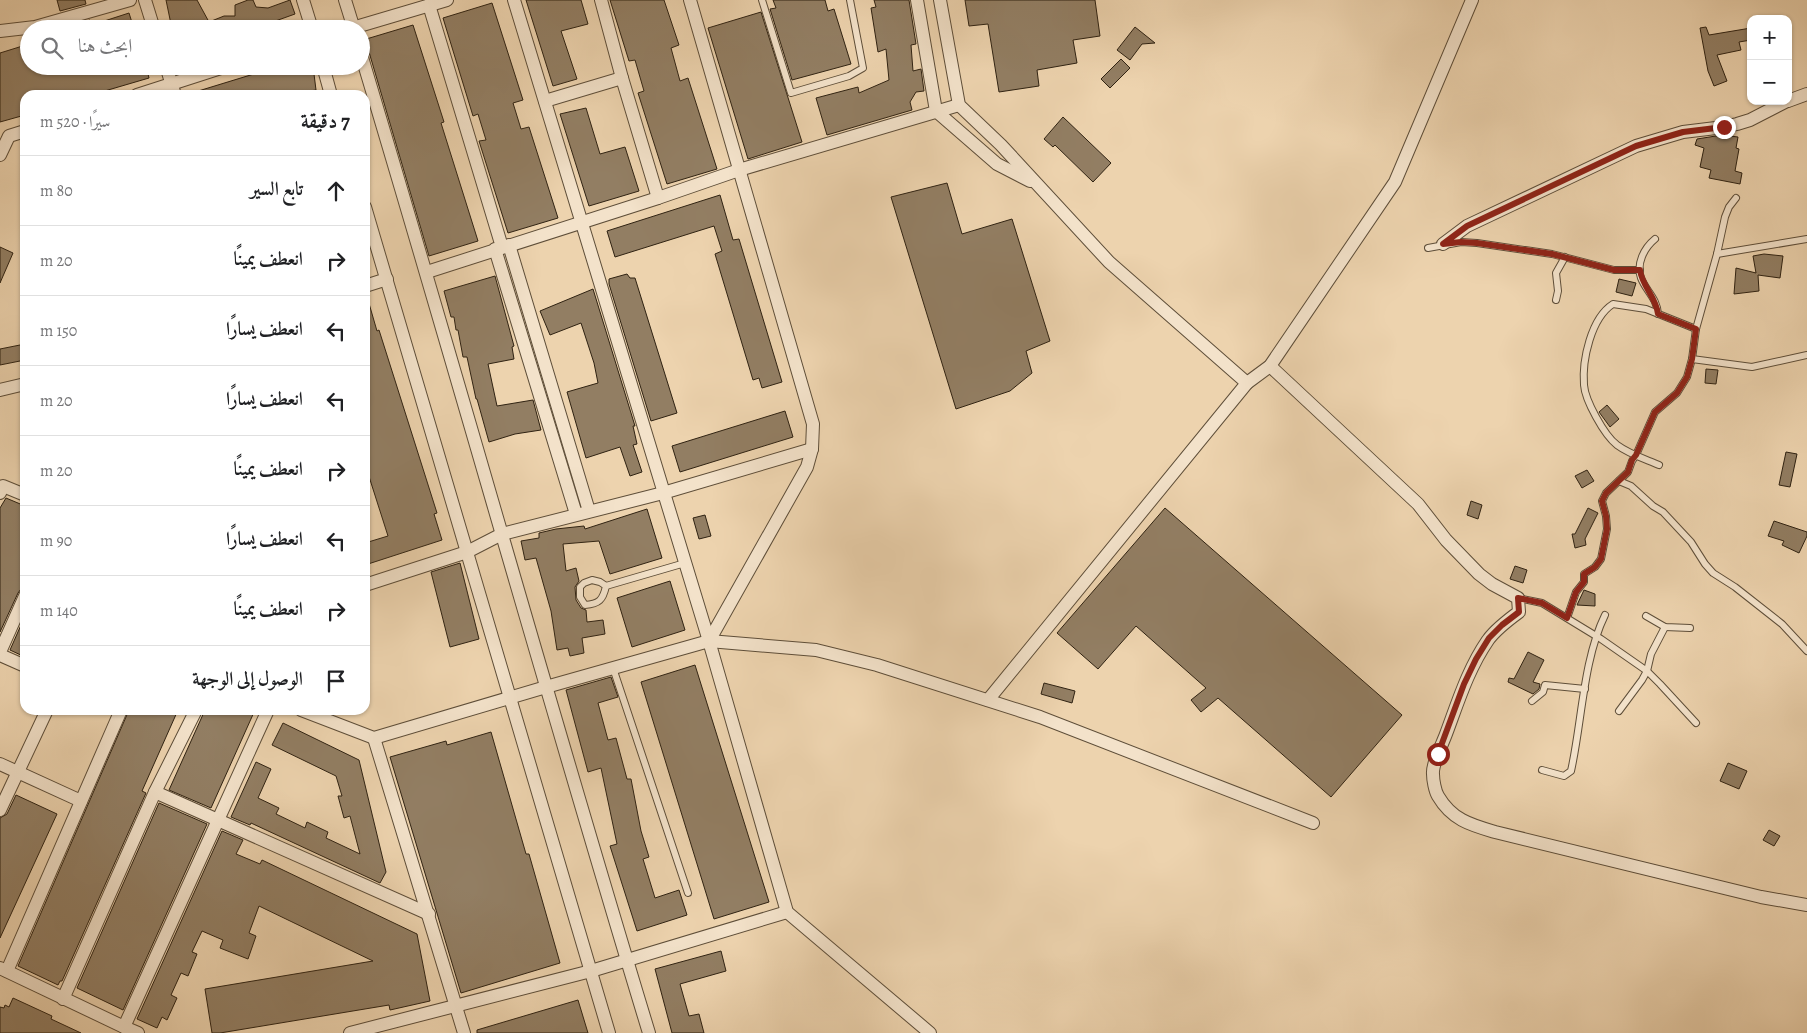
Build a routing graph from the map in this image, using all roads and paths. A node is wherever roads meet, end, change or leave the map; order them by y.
1 (130, 0) edge
2 (145, 0) edge
3 (303, 0) edge
4 (345, 0) edge
5 (447, 0) edge
6 (514, 0) edge
7 (600, 0) edge
8 (690, 0) edge
9 (762, 0) edge
10 (850, 0) edge
11 (917, 0) edge
12 (940, 0) edge
13 (1472, 0) edge
14 (429, 5) junction
15 (60, 20) edge
16 (151, 20) edge
17 (309, 20) edge
18 (350, 20) edge
19 (370, 23) edge
20 (20, 29) edge
21 (0, 31) edge
22 (169, 75) edge
23 (206, 75) edge
24 (325, 75) edge
25 (367, 75) edge
26 (622, 78) junction
27 (173, 89) edge
28 (330, 90) edge
29 (1807, 94) edge
30 (1792, 100) edge
31 (545, 101) junction
32 (959, 105) junction
33 (1780, 105) edge
34 (936, 111) junction
35 (20, 132) edge
36 (4, 134) edge
37 (0, 155) edge
38 (739, 170) junction
39 (1036, 184) junction
40 (658, 198) junction
41 (1736, 198) dead end
42 (581, 222) junction
43 (370, 224) edge
44 (1655, 238) dead end
45 (1807, 239) edge
46 (1443, 244) junction
47 (502, 247) junction
48 (1428, 248) dead end
49 (1717, 254) junction
50 (1565, 257) junction
51 (1640, 270) junction
52 (426, 272) junction
53 (386, 279) junction
54 (370, 284) edge
55 (1556, 300) dead end
56 (1658, 314) junction
57 (1696, 329) junction
58 (1807, 355) edge
59 (1692, 359) junction
60 (1270, 366) junction
61 (1247, 383) junction
62 (20, 385) edge
63 (0, 390) edge
64 (812, 449) junction
65 (1636, 455) junction
66 (1659, 465) dead end
67 (1619, 481) junction
68 (0, 493) edge
69 (20, 493) edge
70 (663, 493) junction
71 (582, 513) junction
72 (502, 534) junction
73 (467, 552) junction
74 (685, 563) junction
75 (370, 583) edge
76 (606, 586) junction
77 (1518, 598) junction
78 (20, 608) edge
79 (1605, 615) dead end
80 (1646, 616) dead end
81 (1567, 618) junction
82 (1665, 627) junction
83 (1690, 628) dead end
84 (1596, 636) junction
85 (709, 641) junction
86 (1807, 651) edge
87 (0, 654) edge
88 (20, 664) edge
89 (613, 668) junction
90 (1647, 671) junction
91 (546, 686) junction
92 (1585, 689) junction
93 (510, 697) junction
94 (988, 700) junction
95 (1532, 701) dead end
96 (1619, 711) dead end
97 (46, 715) edge
98 (119, 715) edge
99 (194, 715) edge
100 (266, 715) edge
101 (314, 715) edge
102 (1696, 723) dead end
103 (374, 738) junction
104 (0, 764) edge
105 (1542, 770) dead end
106 (18, 772) junction
107 (155, 792) junction
108 (81, 801) junction
109 (0, 810) edge
110 (218, 819) junction
111 (1313, 823) dead end
112 (688, 893) dead end
113 (1807, 906) edge
114 (787, 912) junction
115 (429, 914) junction
116 (626, 959) junction
117 (3, 969) edge
118 (591, 971) junction
119 (63, 999) junction
120 (456, 1006) junction
121 (124, 1027) junction
122 (138, 1033) edge
123 (350, 1033) edge
124 (464, 1033) edge
125 (609, 1033) edge
126 (648, 1033) edge
127 (930, 1033) edge

1 - 15 street
2 - 16 street
3 - 17 street
4 - 18 street
5 - 14 street
6 - 31 street
7 - 26 street
8 - 38 street
9 - 10 lane
11 - 34 street
12 - 32 street
13 - 60 street
14 - 19 street
14 - 47 street
20 - 21 street
22 - 27 street
23 - 27 street
24 - 28 street
25 - 52 street
26 - 31 street
26 - 40 street
29 - 30 street
31 - 42 street
32 - 34 street
32 - 39 street
33 - 46 street
34 - 38 street
34 - 39 street
35 - 36 street
36 - 37 street
38 - 40 street
38 - 64 street
39 - 61 street
40 - 42 street
41 - 49 lane
42 - 47 street
42 - 70 street
43 - 53 street
44 - 51 lane
45 - 49 lane
46 - 48 lane
46 - 50 lane
47 - 52 street
47 - 71 street
49 - 57 lane
50 - 51 lane
50 - 55 lane
51 - 56 lane
52 - 72 street
53 - 54 street
53 - 73 street
56 - 57 lane
56 - 65 lane
57 - 59 lane
58 - 59 lane
59 - 65 lane
60 - 61 street
60 - 77 street
61 - 94 street
62 - 63 street
64 - 70 street
64 - 85 street
65 - 66 lane
65 - 67 lane
67 - 81 lane
67 - 86 lane
68 - 69 street
70 - 71 street
70 - 74 street
71 - 72 street
72 - 73 street
72 - 91 street
73 - 75 street
73 - 93 street
74 - 76 lane
74 - 85 street
76 - 76 lane
77 - 81 lane
77 - 113 street
78 - 87 street
79 - 84 lane
80 - 82 lane
81 - 84 lane
82 - 83 lane
82 - 90 lane
84 - 90 lane
84 - 92 lane
85 - 89 street
85 - 94 street
85 - 114 street
87 - 88 street
89 - 91 street
89 - 112 lane
90 - 96 lane
90 - 102 lane
91 - 93 street
91 - 116 street
92 - 95 lane
92 - 105 lane
93 - 103 street
93 - 118 street
94 - 111 street
97 - 106 street
98 - 108 street
99 - 107 street
100 - 110 street
101 - 103 street
103 - 115 street
104 - 106 street
106 - 108 street
106 - 109 street
107 - 110 street
107 - 119 street
108 - 117 street
110 - 115 street
110 - 121 street
114 - 116 street
114 - 127 street
115 - 120 street
116 - 118 street
116 - 126 street
117 - 119 street
118 - 120 street
118 - 125 street
119 - 121 street
120 - 123 street
120 - 124 street
121 - 122 street

